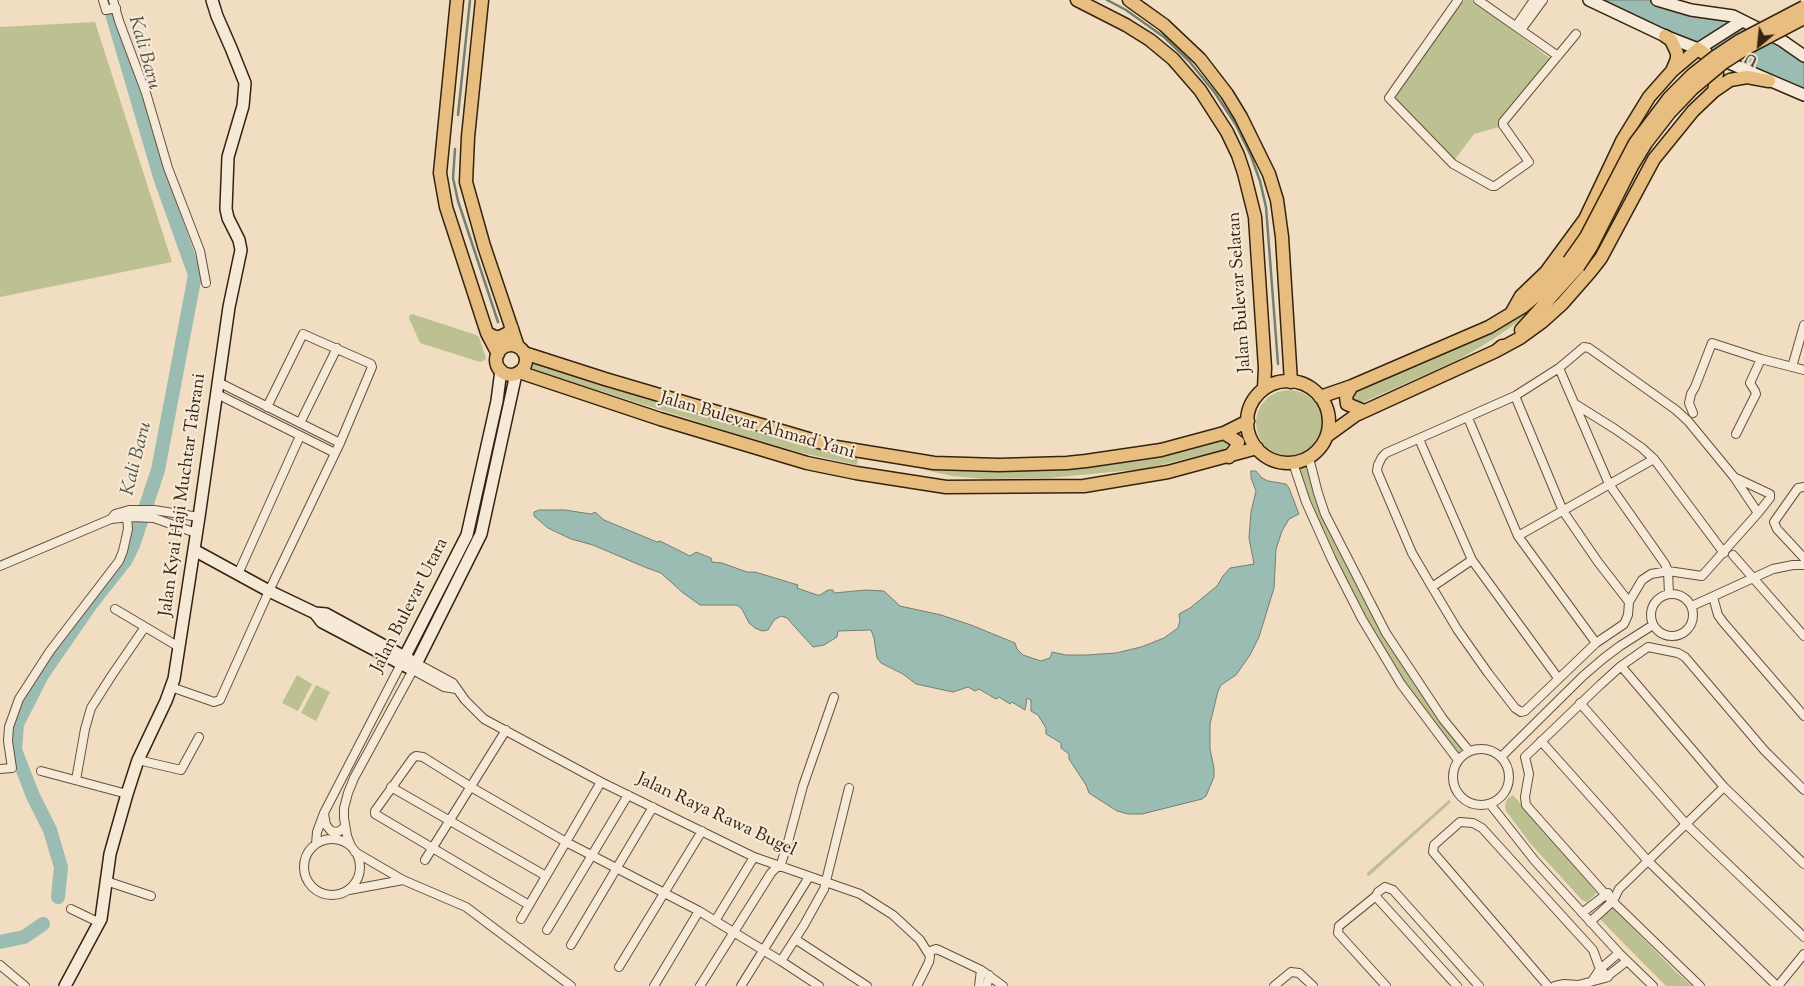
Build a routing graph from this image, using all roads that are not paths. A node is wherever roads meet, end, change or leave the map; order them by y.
1 (103, 0) edge
2 (212, 0) edge
3 (457, 0) edge
4 (482, 0) edge
5 (1077, 0) edge
6 (1129, 0) edge
7 (1458, 0) edge
8 (1478, 0) edge
9 (1534, 0) edge
10 (1543, 0) edge
11 (1589, 0) edge
12 (1657, 0) edge
13 (112, 7) edge
14 (1804, 7) edge
15 (1804, 18) edge
16 (1742, 21) junction
17 (1519, 28) junction
18 (1576, 34) dead end
19 (1665, 36) junction
20 (1701, 46) junction
21 (1558, 56) junction
22 (1804, 56) edge
23 (1672, 71) junction
24 (1769, 81) junction
25 (1714, 91) junction
26 (1804, 95) edge
27 (1704, 101) junction
28 (1574, 264) junction
29 (206, 283) dead end
30 (1512, 312) junction
31 (1804, 325) edge
32 (512, 328) junction
33 (487, 333) junction
34 (337, 348) junction
35 (521, 350) junction
36 (1496, 351) junction
37 (498, 354) junction
38 (1761, 359) junction
39 (1290, 365) junction
40 (1792, 367) junction
41 (1265, 368) junction
42 (1559, 368) junction
43 (501, 370) junction
44 (1804, 370) edge
45 (518, 373) junction
46 (1291, 382) junction
47 (1352, 386) junction
48 (218, 388) junction
49 (1264, 388) junction
50 (1515, 396) junction
51 (1320, 397) junction
52 (1575, 404) junction
53 (267, 407) junction
54 (1364, 411) junction
55 (1693, 413) dead end
56 (1468, 418) junction
57 (1248, 421) junction
58 (300, 423) junction
59 (1224, 433) junction
60 (1736, 434) dead end
61 (300, 436) junction
62 (1327, 436) junction
63 (1419, 439) junction
64 (340, 443) junction
65 (1257, 448) junction
66 (335, 454) junction
67 (1229, 457) junction
68 (1309, 458) junction
69 (1654, 459) junction
70 (1293, 463) junction
71 (1734, 477) junction
72 (1609, 484) junction
73 (1804, 487) edge
74 (1563, 511) junction
75 (1758, 513) junction
76 (154, 514) junction
77 (129, 515) junction
78 (199, 516) junction
79 (196, 533) junction
80 (1518, 536) junction
81 (194, 550) junction
82 (1724, 553) junction
83 (1733, 554) dead end
84 (1804, 558) edge
85 (1472, 560) junction
86 (1804, 565) edge
87 (0, 566) edge
88 (1668, 571) junction
89 (238, 574) junction
90 (1753, 577) junction
91 (1432, 586) junction
92 (268, 591) junction
93 (1669, 594) junction
94 (1713, 597) junction
95 (1629, 602) junction
96 (1692, 606) junction
97 (115, 609) dead end
98 (1653, 625) junction
99 (145, 627) junction
100 (1804, 636) edge
101 (1596, 643) junction
102 (179, 647) junction
103 (403, 660) junction
104 (414, 666) junction
105 (1621, 666) junction
106 (1558, 678) junction
107 (171, 687) junction
108 (834, 697) dead end
109 (1580, 703) junction
110 (1804, 716) edge
111 (506, 730) junction
112 (199, 737) dead end
113 (1541, 740) junction
114 (4, 741) edge
115 (1469, 751) junction
116 (1501, 757) junction
117 (138, 760) junction
118 (1458, 760) junction
119 (0, 769) edge
120 (41, 771) dead end
121 (76, 780) junction
122 (601, 782) junction
123 (392, 786) junction
124 (471, 787) junction
125 (1724, 787) junction
126 (849, 788) dead end
127 (1804, 790) edge
128 (127, 794) junction
129 (628, 794) junction
130 (1490, 804) junction
131 (653, 807) junction
132 (324, 813) junction
133 (450, 820) junction
134 (1686, 824) junction
135 (345, 827) junction
136 (702, 831) junction
137 (566, 842) junction
138 (316, 844) junction
139 (433, 848) junction
140 (353, 849) junction
141 (592, 855) junction
142 (754, 857) junction
143 (425, 860) dead end
144 (1648, 861) junction
145 (1804, 864) edge
146 (779, 867) junction
147 (618, 869) junction
148 (546, 876) junction
149 (809, 877) junction
150 (403, 880) junction
151 (106, 881) junction
152 (826, 882) junction
153 (1619, 889) junction
154 (346, 891) junction
155 (665, 894) junction
156 (1605, 894) junction
157 (151, 896) dead end
158 (1376, 896) junction
159 (1613, 902) junction
160 (529, 905) junction
161 (71, 909) dead end
162 (699, 912) junction
163 (1582, 913) junction
164 (520, 919) dead end
165 (715, 921) junction
166 (1590, 922) junction
167 (100, 923) junction
168 (547, 930) dead end
169 (734, 932) junction
170 (1804, 937) edge
171 (795, 939) junction
172 (571, 945) dead end
173 (764, 950) junction
174 (928, 952) junction
175 (1619, 953) junction
176 (1804, 954) edge
177 (781, 960) junction
178 (1627, 961) junction
179 (0, 965) edge
180 (619, 967) dead end
181 (1600, 969) junction
182 (980, 970) junction
183 (989, 975) junction
184 (1608, 977) junction
185 (1592, 981) junction
186 (25, 986) edge
187 (65, 986) edge
188 (571, 986) edge
189 (654, 986) edge
190 (700, 986) edge
191 (741, 986) edge
192 (819, 986) edge
193 (867, 986) edge
194 (917, 986) edge
195 (979, 986) edge
196 (987, 986) edge
197 (1003, 986) edge
198 (1274, 986) edge
199 (1313, 986) edge
200 (1386, 986) edge
201 (1457, 986) edge
202 (1479, 986) edge
203 (1548, 986) edge
204 (1555, 986) edge
205 (1652, 986) edge
206 (1700, 986) edge
207 (1777, 986) edge

1 - 13 street
2 - 48 street, Jalan Kyai Haji Muchtar Tabrani
3 - 33 main road
4 - 32 main road
5 - 41 main road, Jalan Bulevar Selatan
6 - 39 main road
7 - 21 street
8 - 17 street
9 - 17 street
10 - 17 street
11 - 19 street
12 - 16 street
13 - 29 street
14 - 28 main road, bridge
15 - 28 main road, bridge
16 - 20 street
16 - 22 street
17 - 21 street
18 - 21 street
19 - 20 street
19 - 23 main road
20 - 23 main road
20 - 24 street
20 - 25 main road
23 - 27 main road
23 - 30 main road
24 - 25 main road
24 - 26 street
25 - 27 main road
27 - 36 main road
28 - 30 main road
28 - 36 main road
30 - 47 main road
31 - 40 street
32 - 33 main road
32 - 35 main road
33 - 37 main road
34 - 53 street
34 - 58 street
34 - 64 street
35 - 37 main road
35 - 45 main road
35 - 59 main road, Jalan Bulevar Ahmad Yani
36 - 54 main road
37 - 43 main road
38 - 40 street
38 - 55 street
38 - 60 street
39 - 41 main road
39 - 46 main road
40 - 44 street
41 - 49 main road, Jalan Bulevar Selatan
42 - 50 street
42 - 52 street
42 - 71 street
43 - 45 main road
43 - 103 street, Jalan Bulevar Utara
45 - 67 main road, Jalan Bulevar Ahmad Yani
45 - 104 street, Jalan Bulevar Utara
46 - 49 main road
46 - 51 main road
47 - 51 main road
47 - 54 main road
48 - 53 street
48 - 61 street
48 - 78 street, Jalan Kyai Haji Muchtar Tabrani
49 - 57 main road
50 - 56 street
50 - 74 street
51 - 62 main road
52 - 69 street
52 - 72 street
53 - 58 street
54 - 62 main road
56 - 63 street
56 - 80 street
57 - 59 main road, Jalan Bulevar Ahmad Yani
57 - 65 main road
58 - 64 street
59 - 67 main road
61 - 66 street
61 - 89 street
62 - 68 main road
63 - 85 street
63 - 91 street
64 - 66 street
65 - 67 main road, Jalan Bulevar Ahmad Yani
65 - 70 main road
66 - 92 street
68 - 70 main road
68 - 115 street
69 - 72 street
69 - 82 street
70 - 118 street
71 - 75 street
71 - 75 street
72 - 74 street
72 - 88 street
73 - 84 street
74 - 80 street
74 - 95 street
75 - 82 street
76 - 77 street
76 - 78 street
76 - 79 street
77 - 87 street
77 - 114 street
78 - 79 street, Jalan Kyai Haji Muchtar Tabrani
79 - 81 street, Jalan Kyai Haji Muchtar Tabrani
80 - 101 street
81 - 89 street, Jalan Raya Rawa Bugel
81 - 102 street, Jalan Kyai Haji Muchtar Tabrani
82 - 88 street
83 - 90 street
85 - 91 street
85 - 106 street
86 - 90 street
88 - 93 street
88 - 95 street
89 - 92 street, Jalan Raya Rawa Bugel
90 - 94 street
90 - 100 street
91 - 106 street
92 - 103 street, Jalan Raya Rawa Bugel
92 - 107 street
93 - 96 street
93 - 98 street
94 - 96 street
94 - 110 street
95 - 101 street
96 - 98 street
97 - 99 street
98 - 116 street
99 - 102 street
99 - 121 street
101 - 106 street
102 - 107 street, Jalan Kyai Haji Muchtar Tabrani
103 - 104 street, Jalan Raya Rawa Bugel
103 - 132 street, Jalan Bulevar Utara
104 - 111 street, Jalan Raya Rawa Bugel
104 - 135 street, Jalan Bulevar Utara
105 - 109 street
105 - 125 street
105 - 127 street
107 - 117 street, Jalan Kyai Haji Muchtar Tabrani
108 - 146 street
109 - 113 street
109 - 134 street
111 - 122 street, Jalan Raya Rawa Bugel
111 - 124 street
112 - 117 street
113 - 144 street
113 - 156 street
114 - 119 street
115 - 116 street
115 - 118 street
116 - 130 street
117 - 128 street, Jalan Kyai Haji Muchtar Tabrani
118 - 130 street
120 - 121 street
121 - 128 street
122 - 129 street, Jalan Raya Rawa Bugel
122 - 137 street
123 - 124 street
123 - 133 street
123 - 139 street
124 - 133 street
124 - 137 street
125 - 134 street
125 - 145 street
126 - 152 street
128 - 151 street, Jalan Kyai Haji Muchtar Tabrani
129 - 131 street, Jalan Raya Rawa Bugel
129 - 141 street
130 - 163 street
131 - 136 street, Jalan Raya Rawa Bugel
131 - 147 street
132 - 135 street
132 - 138 street, Jalan Bulevar Utara
133 - 139 street
133 - 148 street
134 - 144 street
134 - 170 street
135 - 140 street, Jalan Bulevar Utara
136 - 142 street, Jalan Raya Rawa Bugel
136 - 155 street
137 - 141 street
137 - 148 street
138 - 140 street
138 - 154 street
139 - 143 street
139 - 160 street
140 - 150 street
140 - 154 street
141 - 147 street
141 - 168 street
142 - 146 street, Jalan Raya Rawa Bugel
142 - 165 street
144 - 153 street
144 - 207 street
146 - 149 street, Jalan Raya Rawa Bugel
146 - 169 street
147 - 155 street
147 - 172 street
148 - 160 street
149 - 152 street, Jalan Raya Rawa Bugel
149 - 173 street
150 - 154 street
150 - 188 street
151 - 157 street
151 - 167 street, Jalan Kyai Haji Muchtar Tabrani
152 - 171 street
152 - 174 street, Jalan Raya Rawa Bugel
153 - 156 street
153 - 159 street
155 - 162 street
155 - 180 street
156 - 159 street
156 - 163 street
158 - 200 street
158 - 201 street
158 - 202 street
159 - 166 street
159 - 206 street
160 - 164 street
161 - 167 street
162 - 165 street
162 - 189 street
163 - 166 street
165 - 169 street
166 - 175 street
167 - 187 street, Jalan Kyai Haji Muchtar Tabrani
169 - 173 street
169 - 190 street
171 - 177 street
171 - 193 street
173 - 177 street
173 - 191 street
174 - 182 street
174 - 194 street
175 - 178 street
175 - 181 street
176 - 207 street
177 - 192 street
178 - 184 street
178 - 205 street
179 - 186 street
181 - 184 street
181 - 185 street
181 - 203 street
182 - 183 street
182 - 195 street
183 - 196 street
183 - 197 street
184 - 185 street
185 - 204 street
198 - 199 street

